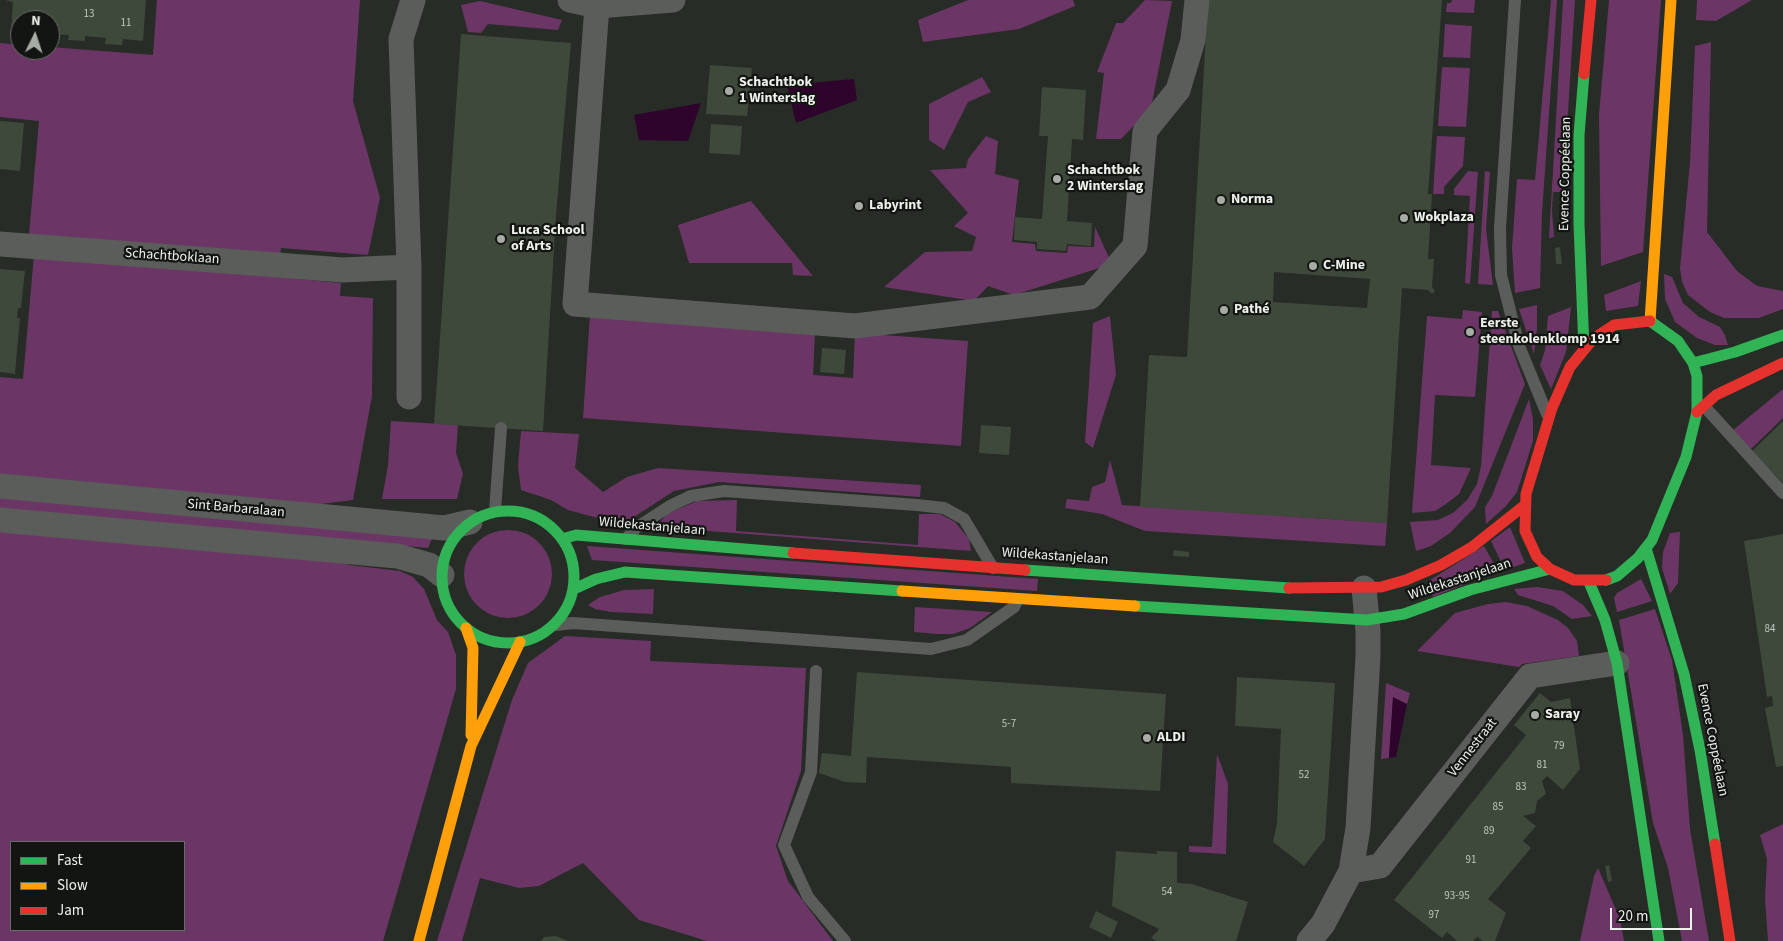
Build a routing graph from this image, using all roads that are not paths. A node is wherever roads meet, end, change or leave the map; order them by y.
1 (413, 0) edge
2 (570, 0) edge
3 (673, 0) edge
4 (1197, 0) edge
5 (1515, 0) edge
6 (1591, 0) edge
7 (1671, 0) edge
8 (598, 6) junction
9 (0, 244) edge
10 (409, 267) junction
11 (1650, 321) junction
12 (1783, 335) edge
13 (1584, 349) junction
14 (1693, 363) junction
15 (1783, 363) edge
16 (409, 397) dead end
17 (1700, 409) junction
18 (1549, 418) junction
19 (501, 428) dead end
20 (0, 486) edge
21 (1783, 493) edge
22 (1525, 505) junction
23 (495, 511) junction
24 (0, 520) edge
25 (470, 522) junction
26 (562, 539) junction
27 (625, 540) junction
28 (1646, 548) junction
29 (993, 568) junction
30 (1550, 569) junction
31 (442, 575) junction
32 (1589, 582) junction
33 (1364, 588) junction
34 (574, 589) junction
35 (1020, 598) junction
36 (1367, 620) junction
37 (555, 624) junction
38 (466, 628) junction
39 (520, 642) junction
40 (1616, 662) junction
41 (816, 670) dead end
42 (471, 746) junction
43 (1351, 871) junction
44 (419, 941) edge
45 (846, 941) edge
46 (1310, 941) edge
47 (1659, 941) edge
48 (1730, 941) edge

1 - 10 street
2 - 8 street
3 - 8 street
4 - 8 street
5 - 18 lane
6 - 13 street, Evence Coppéelaan
7 - 11 street
9 - 10 street, Schachtboklaan
10 - 16 street
11 - 13 street
11 - 14 street
12 - 14 street
13 - 18 street
14 - 17 street
15 - 17 street
17 - 21 lane
17 - 28 street
18 - 22 street
19 - 23 lane
20 - 25 street, Sint Barbaralaan
22 - 30 street
22 - 33 street, Wildekastanjelaan
23 - 25 street
23 - 26 street
24 - 31 street
25 - 31 street
26 - 27 street, Wildekastanjelaan
26 - 34 street
27 - 29 street, Wildekastanjelaan
27 - 29 lane
28 - 32 street
28 - 48 street, Evence Coppéelaan
29 - 33 street, Wildekastanjelaan
30 - 32 street
30 - 36 street, Wildekastanjelaan
31 - 38 street
32 - 40 street
33 - 36 street
34 - 35 street, Wildekastanjelaan
34 - 37 street
35 - 36 street, Wildekastanjelaan
35 - 37 lane
36 - 43 street
37 - 39 street
38 - 39 street
38 - 42 street
39 - 42 street
40 - 43 street, Vennestraat
40 - 47 street
41 - 45 lane
42 - 44 street
43 - 46 street

